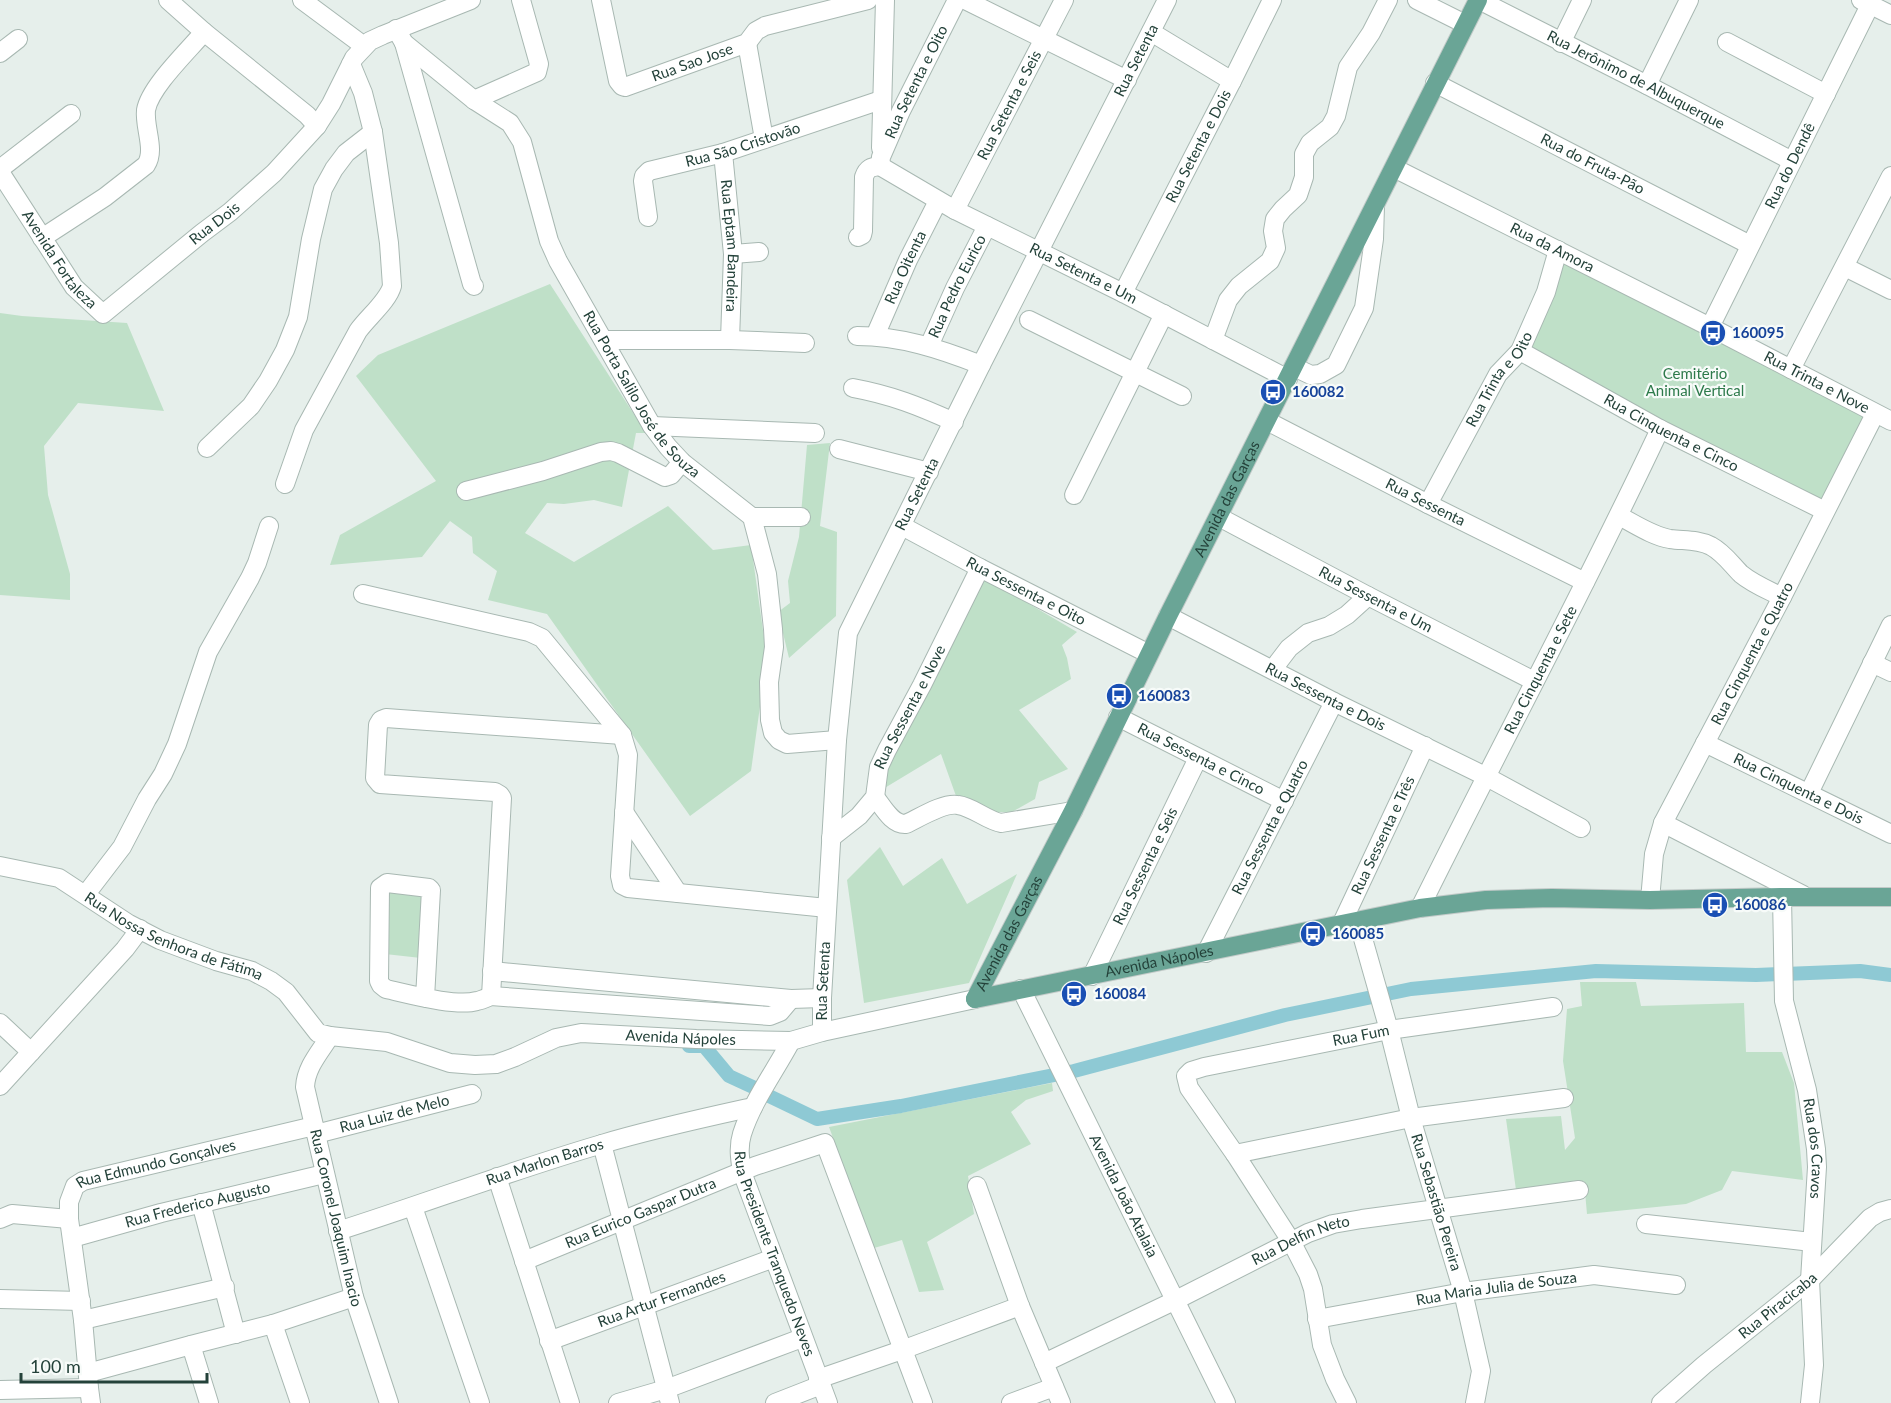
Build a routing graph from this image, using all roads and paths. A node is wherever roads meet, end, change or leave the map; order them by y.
1 (168, 0) edge
2 (302, 0) edge
3 (471, 0) edge
4 (521, 0) edge
5 (602, 0) edge
6 (868, 0) edge
7 (885, 0) edge
8 (957, 0) edge
9 (965, 0) edge
10 (1064, 0) edge
11 (1167, 0) edge
12 (1272, 0) edge
13 (1388, 0) edge
14 (1417, 0) edge
15 (1478, 0) edge
16 (1582, 0) edge
17 (1689, 0) edge
18 (1865, 2) edge
19 (1891, 15) edge
20 (1465, 24) junction
21 (204, 32) junction
22 (1151, 32) junction
23 (400, 36) junction
24 (18, 39) dead end
25 (1044, 39) junction
26 (1727, 42) dead end
27 (747, 43) junction
28 (1561, 43) junction
29 (363, 46) junction
30 (0, 53) edge
31 (351, 64) junction
32 (1127, 80) junction
33 (1232, 81) junction
34 (1435, 83) junction
35 (1647, 85) junction
36 (1826, 94) junction
37 (474, 100) junction
38 (881, 100) junction
39 (71, 114) dead end
40 (318, 126) junction
41 (373, 132) junction
42 (764, 139) junction
43 (723, 153) junction
44 (880, 161) junction
45 (1792, 161) junction
46 (1394, 168) junction
47 (0, 171) edge
48 (1891, 176) edge
49 (938, 201) junction
50 (1375, 206) junction
51 (955, 210) junction
52 (648, 217) dead end
53 (987, 226) junction
54 (858, 237) dead end
55 (42, 238) junction
56 (1750, 245) junction
57 (1558, 250) junction
58 (759, 252) dead end
59 (1040, 252) junction
60 (733, 254) junction
61 (1845, 267) junction
62 (474, 286) dead end
63 (1891, 290) edge
64 (1123, 293) junction
65 (103, 314) joint
66 (1164, 314) junction
67 (1029, 320) dead end
68 (1710, 327) junction
69 (857, 336) dead end
70 (875, 336) junction
71 (604, 340) junction
72 (730, 340) junction
73 (1213, 340) junction
74 (805, 343) dead end
75 (929, 346) junction
76 (1520, 351) junction
77 (981, 365) junction
78 (1791, 369) junction
79 (1135, 372) junction
80 (1291, 373) junction
81 (853, 388) dead end
82 (1182, 396) dead end
83 (1883, 418) edge
84 (1267, 421) junction
85 (954, 422) junction
86 (652, 426) junction
87 (1660, 429) junction
88 (815, 433) dead end
89 (207, 448) dead end
90 (839, 449) dead end
91 (682, 462) junction
92 (929, 472) junction
93 (285, 484) dead end
94 (466, 491) dead end
95 (1074, 495) dead end
96 (1428, 504) junction
97 (1825, 511) junction
98 (1619, 516) junction
99 (752, 517) junction
100 (801, 517) dead end
101 (1219, 517) junction
102 (269, 526) dead end
103 (902, 526) junction
104 (980, 568) junction
105 (1585, 582) junction
106 (363, 594) dead end
107 (1368, 596) junction
108 (1782, 597) junction
109 (1168, 616) junction
110 (1891, 625) edge
111 (1149, 654) junction
112 (1872, 663) junction
113 (1273, 669) junction
114 (1891, 672) edge
115 (1534, 681) junction
116 (1334, 702) junction
117 (1118, 717) junction
118 (622, 735) junction
119 (837, 740) junction
120 (1705, 743) junction
121 (1425, 746) junction
122 (1198, 758) junction
123 (1485, 776) junction
124 (1809, 793) junction
125 (874, 797) junction
126 (1284, 801) junction
127 (1073, 811) junction
128 (624, 812) junction
129 (1663, 823) junction
130 (1581, 828) dead end
131 (1891, 834) edge
132 (831, 838) junction
133 (0, 866) edge
134 (678, 893) junction
135 (86, 894) junction
136 (1782, 897) junction
137 (1808, 897) junction
138 (1891, 897) edge
139 (1650, 900) junction
140 (827, 908) junction
141 (1420, 908) junction
142 (1349, 923) junction
143 (140, 929) junction
144 (1206, 953) junction
145 (492, 971) junction
146 (1092, 976) junction
147 (1021, 989) junction
148 (491, 996) junction
149 (425, 998) junction
150 (822, 998) junction
151 (791, 999) junction
152 (975, 999) junction
153 (1553, 1007) dead end
154 (0, 1023) edge
155 (1389, 1030) junction
156 (822, 1032) junction
157 (330, 1036) junction
158 (791, 1041) junction
159 (31, 1052) junction
160 (0, 1086) edge
161 (472, 1094) dead end
162 (1564, 1098) dead end
163 (753, 1107) junction
164 (1411, 1118) junction
165 (315, 1130) junction
166 (602, 1144) junction
167 (1235, 1154) junction
168 (742, 1172) junction
169 (324, 1174) junction
170 (497, 1176) junction
171 (977, 1186) dead end
172 (1579, 1190) dead end
173 (201, 1203) junction
174 (413, 1207) junction
175 (1438, 1209) junction
176 (1891, 1209) edge
177 (0, 1219) edge
178 (69, 1219) junction
179 (622, 1220) junction
180 (1646, 1224) dead end
181 (338, 1231) junction
182 (72, 1238) junction
183 (1291, 1241) junction
184 (1812, 1242) junction
185 (774, 1258) junction
186 (524, 1261) junction
187 (1810, 1280) junction
188 (1676, 1285) dead end
189 (225, 1287) junction
190 (1463, 1292) junction
191 (354, 1297) junction
192 (0, 1299) edge
193 (81, 1301) junction
194 (1174, 1301) junction
195 (1020, 1306) junction
196 (644, 1307) junction
197 (1317, 1319) junction
198 (83, 1320) junction
199 (273, 1324) junction
200 (236, 1334) junction
201 (802, 1338) junction
202 (549, 1341) junction
203 (191, 1345) junction
204 (902, 1350) junction
205 (1044, 1363) junction
206 (820, 1382) junction
207 (90, 1388) edge
208 (0, 1390) edge
209 (0, 1395) edge
210 (1058, 1395) edge
211 (1811, 1395) edge
212 (668, 1396) edge
213 (3, 1403) edge
214 (209, 1403) edge
215 (300, 1403) edge
216 (389, 1403) edge
217 (480, 1403) edge
218 (570, 1403) edge
219 (618, 1403) edge
220 (775, 1403) edge
221 (828, 1403) edge
222 (923, 1403) edge
223 (1011, 1403) edge
224 (1226, 1403) edge
225 (1347, 1403) edge
226 (1475, 1403) edge
227 (1661, 1403) edge
228 (1823, 1403) edge

1 - 21 street
2 - 29 street
3 - 23 street
4 - 37 street
5 - 27 street, Rua Sao Jose
6 - 27 street, Rua Sao Jose
7 - 38 street
8 - 44 street, Rua Setenta e Oito
9 - 25 street
10 - 25 street, Rua Setenta e Seis
11 - 22 street, Rua Setenta
12 - 33 street, Rua Setenta e Dois
13 - 73 street
14 - 20 street
15 - 20 main road, Avenida das Garças
15 - 28 street, Rua Jerônimo de Albuquerque
16 - 28 street
17 - 35 street
18 - 19 street
18 - 36 street, Rua do Dendê
20 - 34 main road, Avenida das Garças
21 - 40 street
21 - 55 street
22 - 32 street, Rua Setenta
22 - 33 street
23 - 29 street
23 - 37 street, Rua Porta Salilo José de Souza
23 - 62 street
24 - 30 street
25 - 32 street
25 - 51 street, Rua Setenta e Seis
26 - 36 street
27 - 42 street
28 - 35 street, Rua Jerônimo de Albuquerque
29 - 31 street, Rua Dois
31 - 40 street, Rua Dois
31 - 41 street
32 - 59 street, Rua Setenta
33 - 64 street, Rua Setenta e Dois
34 - 46 main road, Avenida das Garças
34 - 56 street, Rua do Fruta-Pão
35 - 45 street, Rua Jerônimo de Albuquerque
36 - 45 street, Rua do Dendê
37 - 71 street, Rua Porta Salilo José de Souza
38 - 42 street, Rua São Cristovão
38 - 44 street
39 - 47 street
40 - 65 street, Rua Dois
41 - 89 street
41 - 93 street
42 - 43 street, Rua São Cristovão
43 - 52 street, Rua São Cristovão
43 - 60 street, Rua Eptam Bandeira
44 - 49 street, Rua Setenta e Um
44 - 54 street, Rua Setenta e Oito
45 - 56 street, Rua do Dendê
46 - 50 main road, Avenida das Garças
46 - 57 street, Rua da Amora
47 - 55 street, Avenida Fortaleza
48 - 61 street
49 - 51 street, Rua Setenta e Um
49 - 70 street, Rua Oitenta
50 - 80 main road, Avenida das Garças
50 - 80 street, Rua Setenta e Um
51 - 53 street, Rua Setenta e Um
53 - 59 street, Rua Setenta e Um
53 - 75 street, Rua Pedro Eurico
55 - 65 street, Avenida Fortaleza
56 - 68 street, Rua do Dendê
57 - 68 street, Rua da Amora
57 - 76 street, Rua Trinta e Oito
58 - 60 street
59 - 64 street, Rua Setenta e Um
59 - 77 street, Rua Setenta
60 - 72 street, Rua Eptam Bandeira
61 - 63 street
61 - 78 street
64 - 66 street, Rua Setenta e Um
66 - 73 street, Rua Setenta e Um
66 - 79 street
67 - 79 street
68 - 78 street, Rua Trinta e Nove
69 - 70 street
70 - 75 street
71 - 72 street
71 - 86 street, Rua Porta Salilo José de Souza
72 - 74 street
73 - 80 street, Rua Setenta e Um
75 - 77 street
76 - 87 street, Rua Cinquenta e Cinco
76 - 96 street, Rua Trinta e Oito
77 - 85 street, Rua Setenta
78 - 83 street, Rua Trinta e Nove
79 - 82 street
79 - 95 street
80 - 84 main road, Avenida das Garças
81 - 85 street
83 - 97 street, Rua Cinquenta e Quatro
84 - 96 street, Rua Sessenta
84 - 101 main road, Avenida das Garças
85 - 92 street, Rua Setenta
86 - 88 street
86 - 91 street, Rua Porta Salilo José de Souza
87 - 97 street, Rua Cinquenta e Cinco
87 - 98 street, Rua Cinquenta e Sete
90 - 92 street
91 - 94 street
91 - 99 street, Rua Porta Salilo José de Souza
92 - 103 street, Rua Setenta
96 - 105 street, Rua Sessenta
97 - 108 street, Rua Cinquenta e Quatro
98 - 105 street, Rua Cinquenta e Sete
98 - 108 street
99 - 100 street
99 - 119 street
101 - 107 street, Rua Sessenta e Um
101 - 109 main road, Avenida das Garças
102 - 135 street
103 - 104 street, Rua Sessenta e Oito
103 - 119 street, Rua Setenta
104 - 111 street, Rua Sessenta e Oito
104 - 125 street, Rua Sessenta e Nove
105 - 115 street, Rua Cinquenta e Sete
106 - 118 street
107 - 113 street
107 - 115 street, Rua Sessenta e Um
108 - 120 street, Rua Cinquenta e Quatro
109 - 111 main road, Avenida das Garças
109 - 113 street, Rua Sessenta e Dois
110 - 112 street
111 - 117 main road, Avenida das Garças
112 - 114 street
112 - 124 street
113 - 116 street, Rua Sessenta e Dois
115 - 123 street, Rua Cinquenta e Sete
116 - 121 street, Rua Sessenta e Dois
116 - 126 street, Rua Sessenta e Quatro
117 - 122 street, Rua Sessenta e Cinco
117 - 127 main road, Avenida das Garças
118 - 128 street
118 - 145 street
119 - 132 street, Rua Setenta
120 - 124 street, Rua Cinquenta e Dois
120 - 129 street, Rua Cinquenta e Quatro
121 - 123 street, Rua Sessenta e Dois
121 - 142 street, Rua Sessenta e Três
122 - 126 street, Rua Sessenta e Cinco
122 - 146 street, Rua Sessenta e Seis
123 - 130 street, Rua Sessenta e Dois
123 - 141 street, Rua Cinquenta e Sete
124 - 131 street, Rua Cinquenta e Dois
125 - 127 street
125 - 132 street
126 - 144 street, Rua Sessenta e Quatro
127 - 152 main road, Avenida das Garças
128 - 134 street
128 - 134 street
129 - 137 street
129 - 139 street, Rua Cinquenta e Quatro
132 - 140 street, Rua Setenta
133 - 135 street, Rua Nossa Senhora de Fátima
134 - 140 street
135 - 143 street, Rua Nossa Senhora de Fátima
136 - 137 main road, Avenida Nápoles
136 - 139 main road, Avenida Nápoles
136 - 184 street, Rua dos Cravos
137 - 138 main road, Avenida Nápoles
139 - 141 main road, Avenida Nápoles
140 - 150 street, Rua Setenta
141 - 142 main road, Avenida Nápoles
142 - 144 main road, Avenida Nápoles
142 - 155 street, Rua Sebastião Pereira
143 - 157 street, Rua Nossa Senhora de Fátima
143 - 159 street
144 - 146 main road, Avenida Nápoles
145 - 148 street
145 - 151 street
146 - 147 main road, Avenida Nápoles
147 - 152 main road, Avenida Nápoles
147 - 194 street, Avenida João Atalaia
148 - 149 street
148 - 151 street
149 - 149 street
150 - 151 street
150 - 156 street, Rua Setenta
152 - 156 street, Avenida Nápoles
153 - 155 street, Rua Fum
154 - 159 street
155 - 164 street, Rua Sebastião Pereira
155 - 167 street, Rua Fum
156 - 158 street, Avenida Nápoles
157 - 158 street, Avenida Nápoles
157 - 165 street, Rua Coronel Joaquim Inacio
158 - 163 street, Rua Presidente Tranquedo Neves
159 - 160 street
161 - 165 street, Rua Luiz de Melo
162 - 164 street
163 - 166 street, Rua Marlon Barros
163 - 168 street, Rua Presidente Tranquedo Neves
164 - 167 street
164 - 175 street, Rua Sebastião Pereira
165 - 169 street, Rua Coronel Joaquim Inacio
165 - 178 street, Rua Edmundo Gonçalves
166 - 170 street, Rua Marlon Barros
166 - 179 street
167 - 183 street
168 - 179 street, Rua Eurico Gaspar Dutra
168 - 185 street, Rua Presidente Tranquedo Neves
168 - 204 street, Rua Eurico Gaspar Dutra
169 - 173 street, Rua Frederico Augusto
169 - 181 street, Rua Coronel Joaquim Inacio
170 - 174 street, Rua Marlon Barros
170 - 186 street
171 - 195 street
172 - 175 street, Rua Delfin Neto
173 - 182 street, Rua Frederico Augusto
173 - 189 street
174 - 181 street, Rua Marlon Barros
174 - 217 street
175 - 183 street, Rua Delfin Neto
175 - 190 street, Rua Sebastião Pereira
176 - 187 street, Rua Piracicaba
177 - 178 street
178 - 182 street, Rua Edmundo Gonçalves
179 - 186 street, Rua Eurico Gaspar Dutra
179 - 196 street
180 - 184 street
181 - 191 street, Rua Coronel Joaquim Inacio
182 - 193 street, Rua Edmundo Gonçalves
183 - 194 street, Rua Delfin Neto
183 - 197 street
184 - 187 street, Rua dos Cravos
185 - 196 street, Rua Artur Fernandes
185 - 201 street, Rua Presidente Tranquedo Neves
186 - 202 street
187 - 211 street, Rua dos Cravos
187 - 227 street, Rua Piracicaba
188 - 190 street, Rua Maria Julia de Souza
189 - 198 street
189 - 200 street
190 - 197 street, Rua Maria Julia de Souza
190 - 226 street, Rua Sebastião Pereira
191 - 199 street
191 - 216 street, Rua Coronel Joaquim Inacio
192 - 193 street
193 - 198 street, Rua Edmundo Gonçalves
194 - 205 street, Rua Delfin Neto
194 - 224 street, Avenida João Atalaia
195 - 204 street
195 - 205 street
196 - 202 street, Rua Artur Fernandes
196 - 212 street
197 - 225 street
198 - 207 street, Rua Edmundo Gonçalves
199 - 200 street
199 - 215 street
200 - 203 street
201 - 206 street, Rua Presidente Tranquedo Neves
201 - 212 street
202 - 218 street
203 - 207 street
203 - 214 street
204 - 206 street
204 - 222 street
205 - 210 street
206 - 220 street
206 - 221 street, Rua Presidente Tranquedo Neves
207 - 208 street
209 - 213 street
210 - 223 street
211 - 228 street
212 - 219 street

